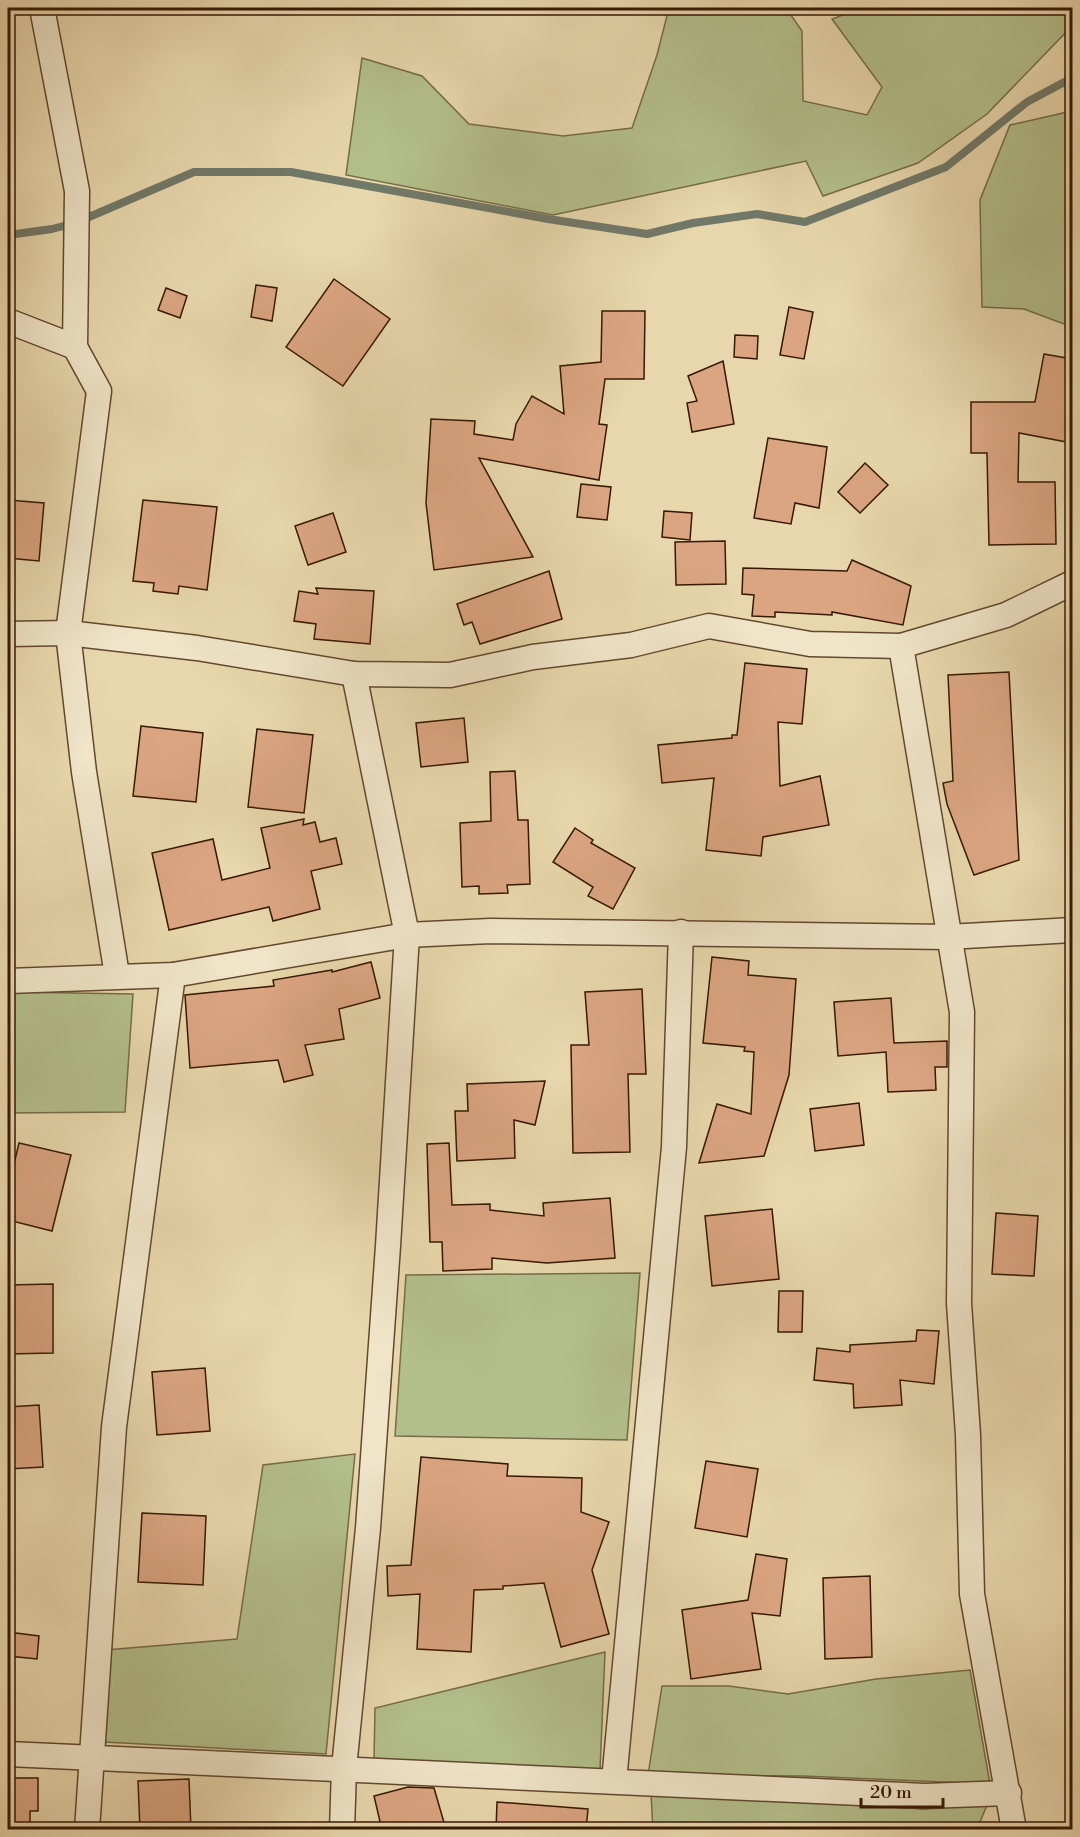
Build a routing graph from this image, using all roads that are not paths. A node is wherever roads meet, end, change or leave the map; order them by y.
1 (42, 8) edge
2 (8, 321) edge
3 (75, 347) junction
4 (1072, 583) edge
5 (8, 633) edge
6 (68, 633) junction
7 (901, 646) junction
8 (354, 674) junction
9 (1072, 930) edge
10 (681, 932) junction
11 (407, 935) junction
12 (948, 937) junction
13 (117, 975) junction
14 (173, 975) junction
15 (8, 981) edge
16 (8, 1754) edge
17 (90, 1758) junction
18 (344, 1768) junction
19 (614, 1781) junction
20 (1009, 1793) junction
21 (87, 1830) edge
22 (342, 1830) edge
23 (1014, 1830) edge

1 - 3 street
2 - 3 street
3 - 6 street
4 - 7 street
5 - 6 street
6 - 8 street
6 - 13 street
7 - 8 street
7 - 12 street
8 - 11 street
9 - 12 street
10 - 11 street
10 - 12 street
10 - 19 street
11 - 14 street
11 - 18 street
12 - 20 street
13 - 14 street
13 - 15 street
14 - 17 street
16 - 17 street
17 - 18 street
17 - 21 street
18 - 19 street
18 - 22 street
19 - 20 street
20 - 23 street

